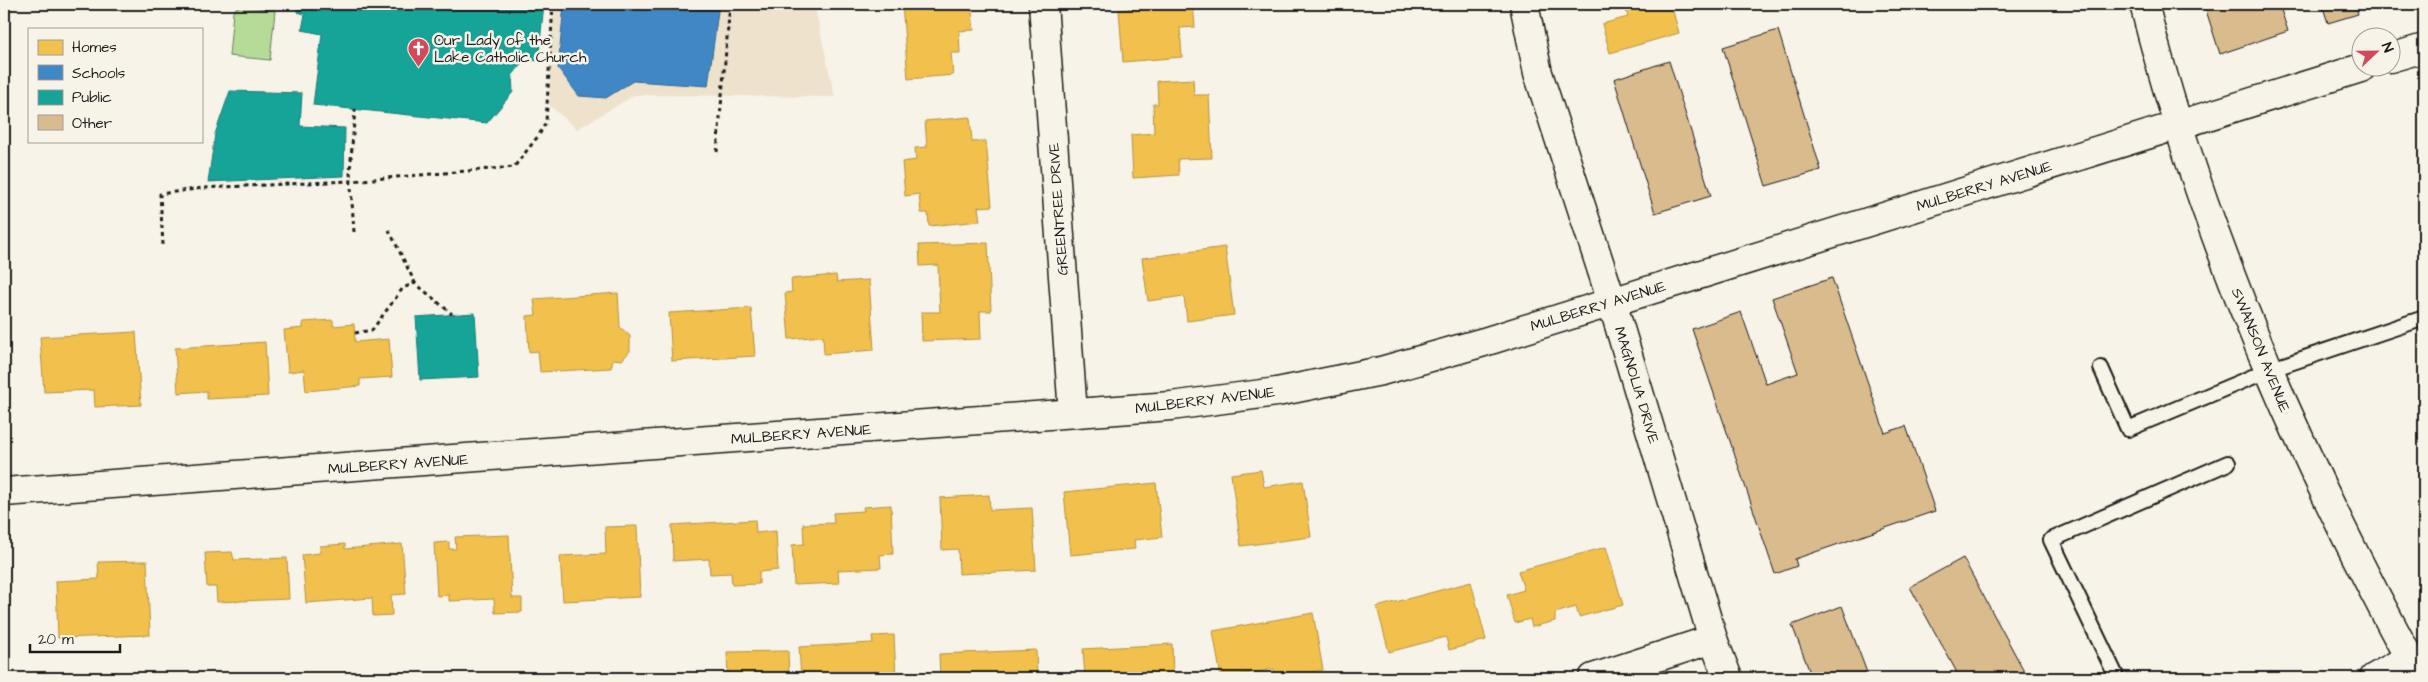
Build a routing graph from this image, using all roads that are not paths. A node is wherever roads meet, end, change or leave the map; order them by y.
1 (1043, 4) edge
2 (1524, 4) edge
3 (2144, 4) edge
4 (2424, 48) edge
5 (2400, 55) edge
6 (2350, 71) edge
7 (2179, 125) junction
8 (1612, 302) junction
9 (2424, 318) edge
10 (2101, 368) dead end
11 (2269, 370) junction
12 (1074, 413) junction
13 (2228, 463) dead end
14 (4, 492) edge
15 (1713, 639) junction
16 (2415, 668) edge
17 (1593, 678) edge
18 (1728, 678) edge
19 (2117, 678) edge
20 (2374, 678) edge

1 - 12 street, GREENTREE DRIVE
2 - 8 street, MAGNOLIA DRIVE
3 - 7 street, SWANSON AVENUE
4 - 5 street
6 - 7 street, MULBERRY AVENUE
7 - 8 street, MULBERRY AVENUE
7 - 11 street, SWANSON AVENUE
8 - 12 street, MULBERRY AVENUE
8 - 15 street, MAGNOLIA DRIVE
9 - 11 lane
10 - 11 lane
11 - 16 street, SWANSON AVENUE
12 - 14 street, MULBERRY AVENUE
13 - 19 lane
15 - 17 street
15 - 18 street, MAGNOLIA DRIVE
16 - 20 street

